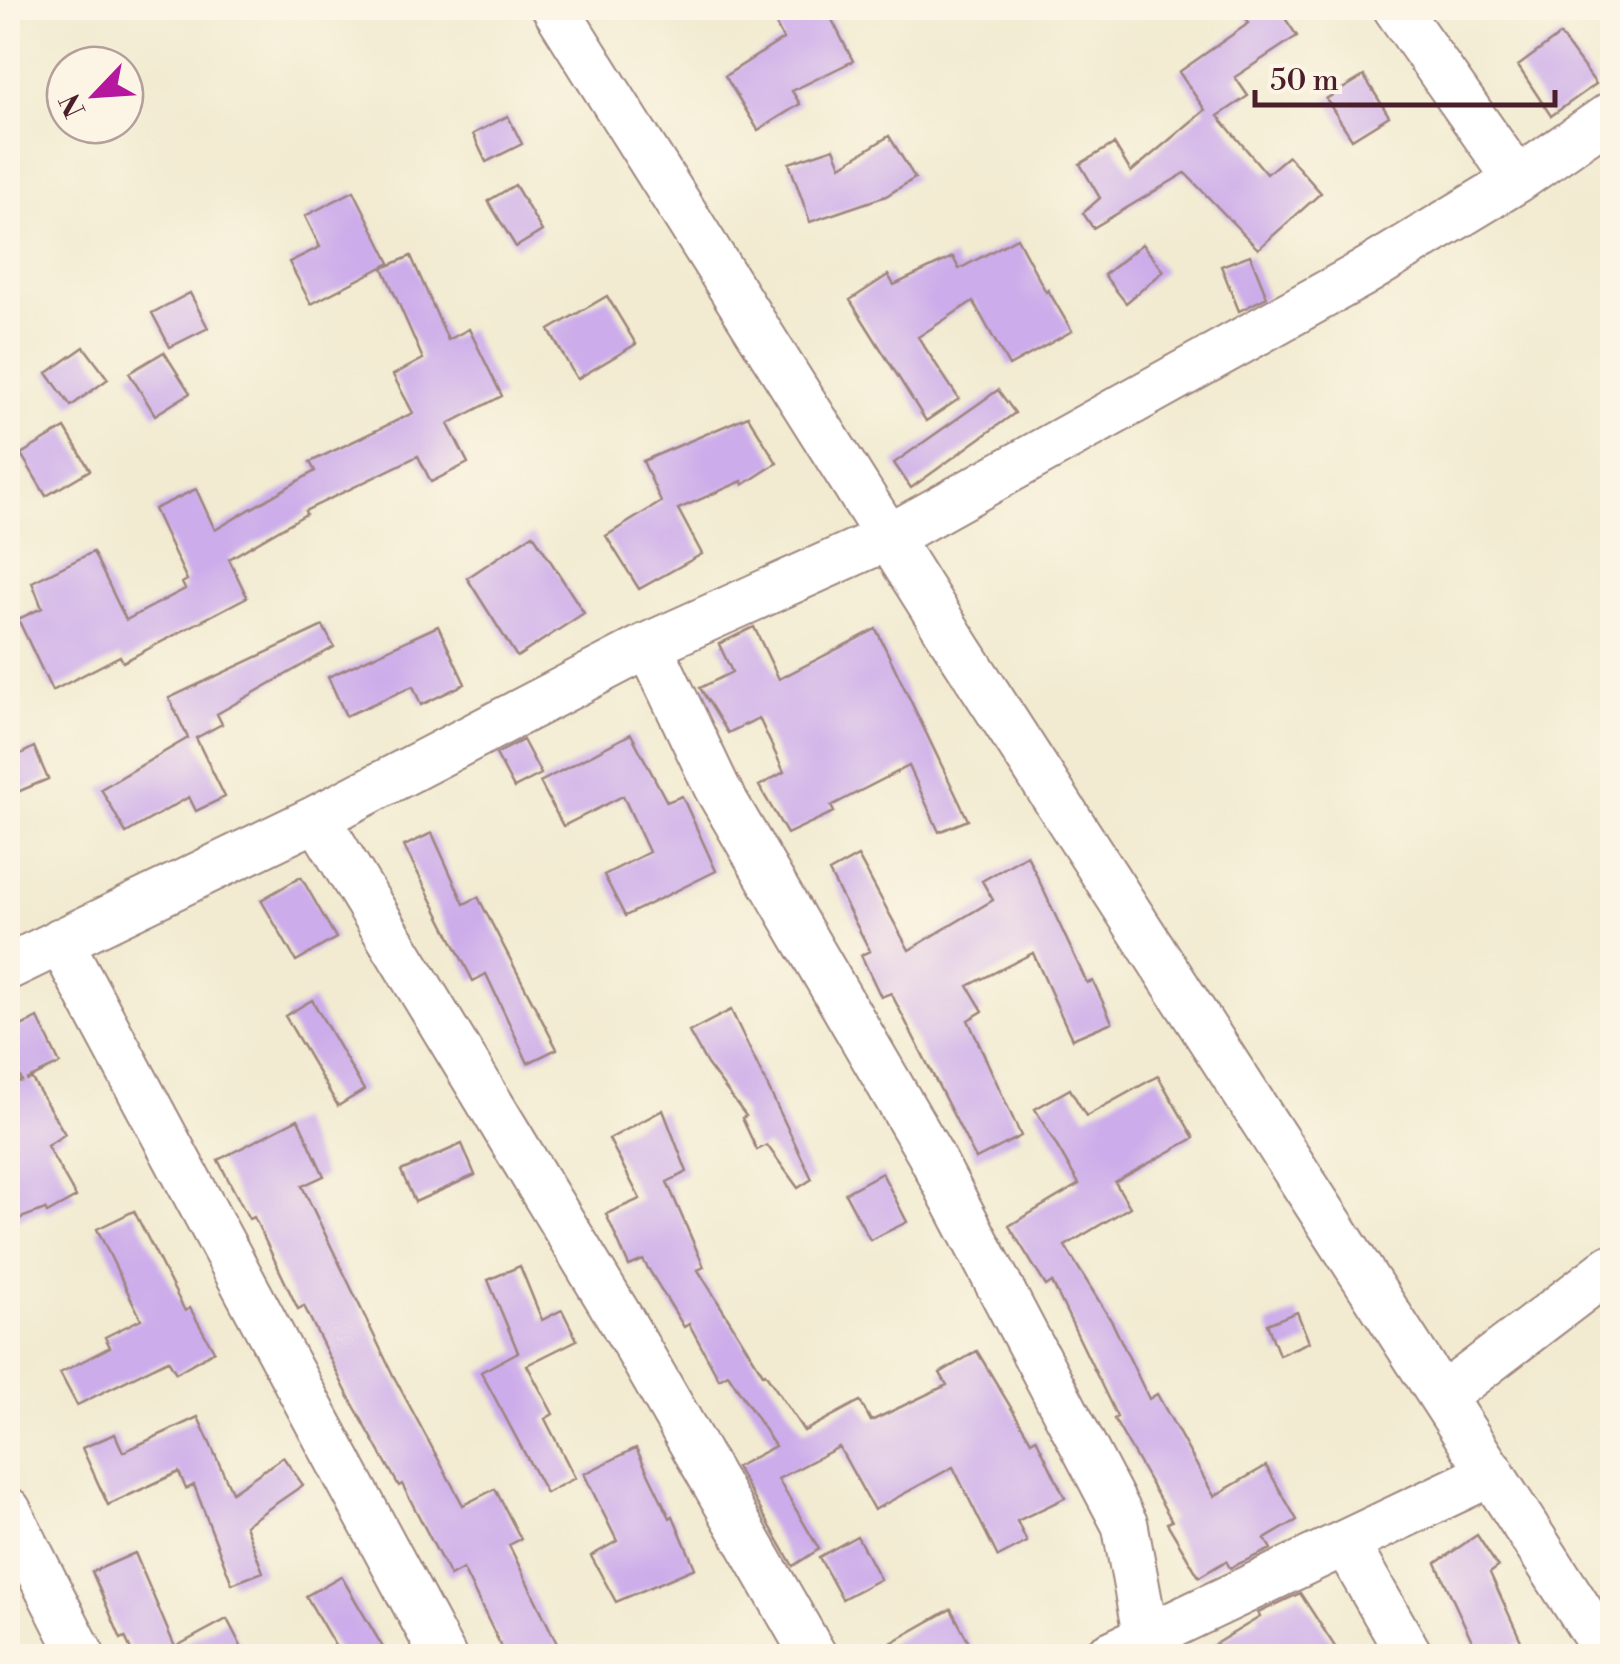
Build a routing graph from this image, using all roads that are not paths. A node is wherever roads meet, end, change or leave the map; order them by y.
1 (555, 8) edge
2 (1396, 8) edge
3 (1612, 114) edge
4 (1517, 180) junction
5 (891, 536) junction
6 (648, 645) junction
7 (317, 818) junction
8 (60, 941) junction
9 (8, 967) edge
10 (1612, 1267) edge
11 (1443, 1396) junction
12 (1492, 1473) junction
13 (8, 1510) edge
14 (1346, 1544) junction
15 (1126, 1647) edge
16 (82, 1656) edge
17 (443, 1656) edge
18 (814, 1656) edge
19 (1410, 1656) edge
20 (1609, 1656) edge

1 - 5 street
2 - 4 street
3 - 4 street
4 - 5 street
5 - 6 street
5 - 11 street
6 - 7 street
6 - 15 street
7 - 8 street
7 - 18 street
8 - 9 street
8 - 17 street
10 - 11 street
11 - 12 street
12 - 14 street
12 - 20 street
13 - 16 street
14 - 15 street
14 - 19 street

